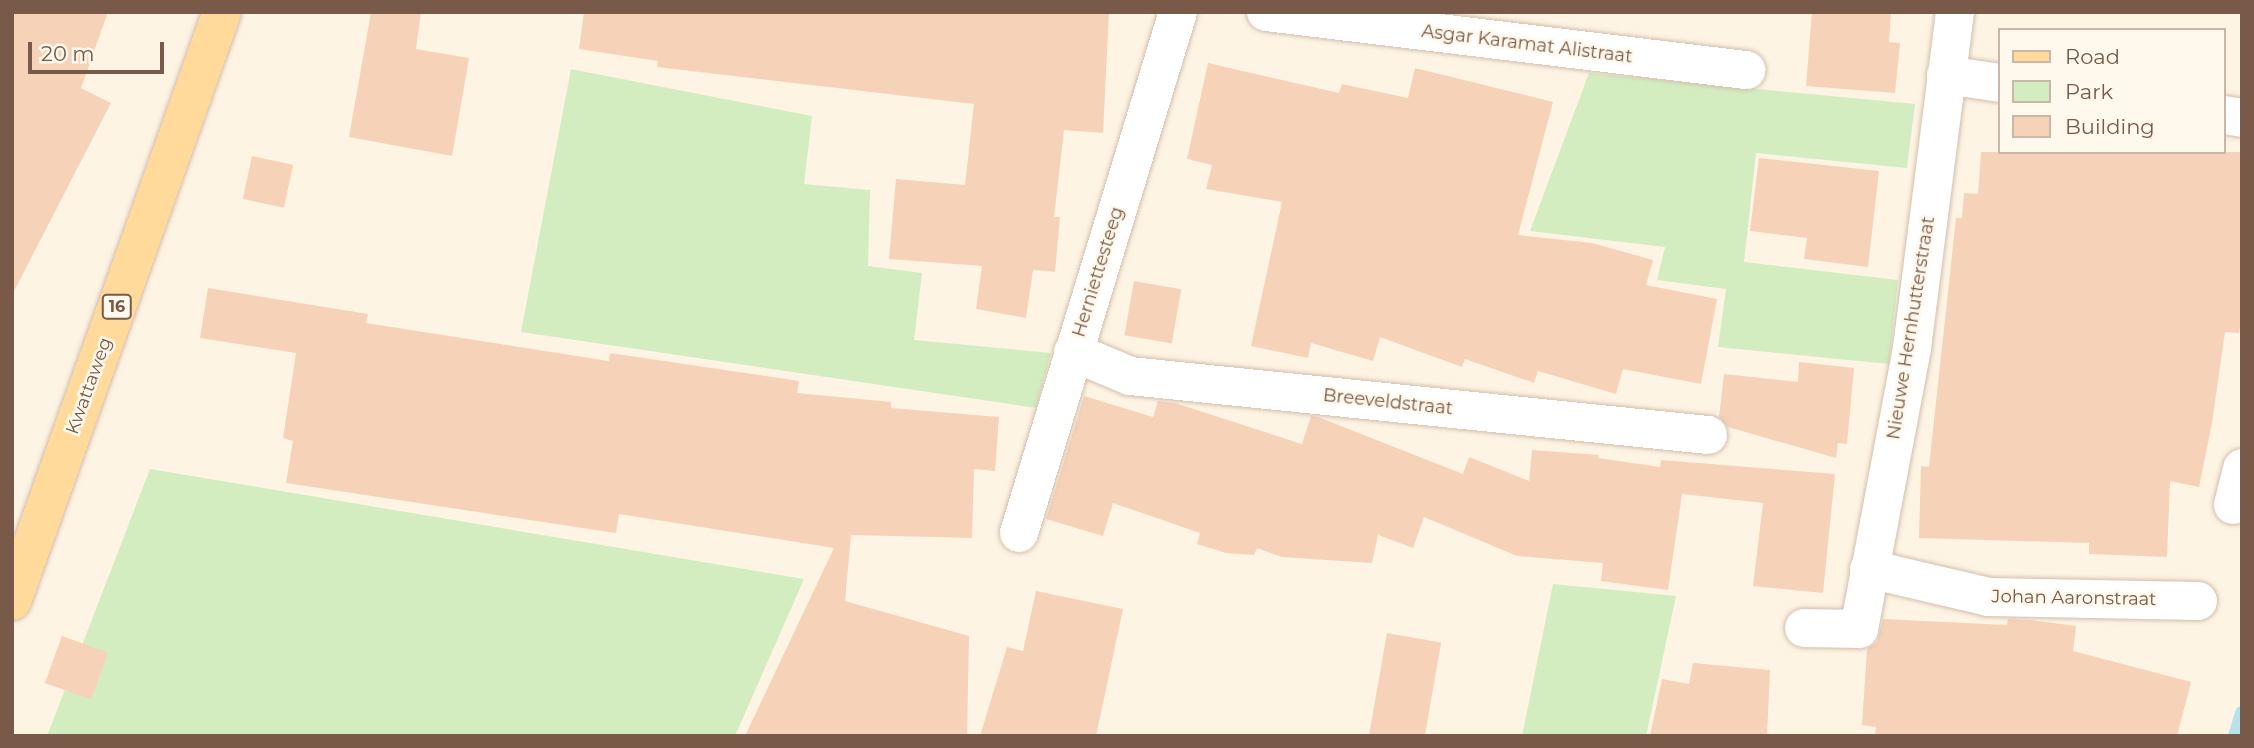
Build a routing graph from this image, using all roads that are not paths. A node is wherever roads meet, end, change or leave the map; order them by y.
1 (222, 12) edge
2 (1178, 12) edge
3 (1266, 12) edge
4 (1955, 12) edge
5 (1747, 71) dead end
6 (1947, 75) junction
7 (1998, 83) edge
8 (1073, 352) junction
9 (1708, 435) dead end
10 (2242, 468) edge
11 (2233, 505) dead end
12 (1019, 533) dead end
13 (1869, 569) junction
14 (12, 601) edge
15 (2198, 601) dead end
16 (1804, 628) dead end

1 - 14 main road, Kwattaweg / 16
2 - 8 street, Herniettesteeg
3 - 5 street, Asgar Karamat Alistraat
4 - 6 street, Nieuwe Hernhutterstraat
6 - 7 street
6 - 13 street, Nieuwe Hernhutterstraat
8 - 9 street, Breeveldstraat
8 - 12 street, Herniettesteeg
10 - 11 street
13 - 15 street, Johan Aaronstraat
13 - 16 street, Nieuwe Hernhutterstraat

